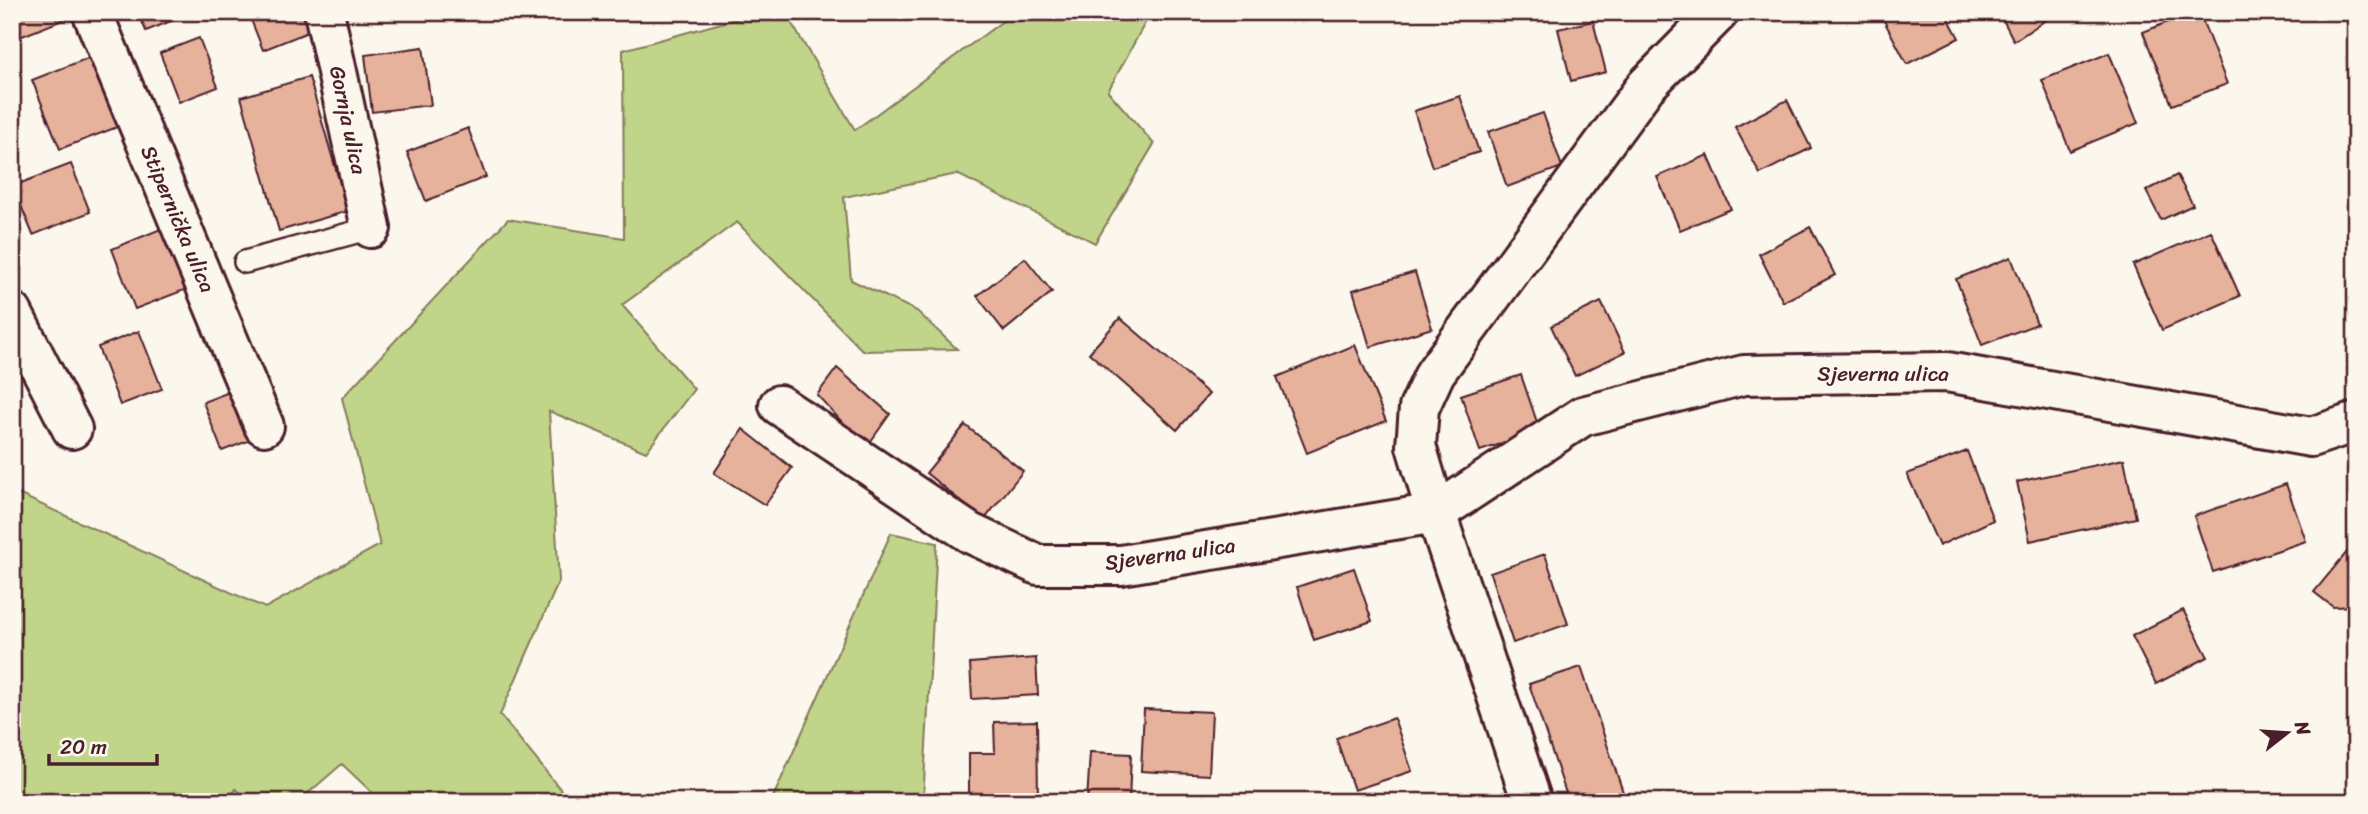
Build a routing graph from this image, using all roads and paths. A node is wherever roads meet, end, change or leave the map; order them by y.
1 (92, 12) edge
2 (324, 12) edge
3 (1719, 12) edge
4 (371, 228) joint
5 (245, 262) dead end
6 (12, 312) edge
7 (779, 405) dead end
8 (2356, 422) edge
9 (264, 426) dead end
10 (72, 429) dead end
11 (1436, 513) junction
12 (1532, 802) edge

1 - 9 street, Stipernička ulica
2 - 4 street, Gornja ulica
3 - 11 street
4 - 5 lane
6 - 10 street
7 - 11 street, Sjeverna ulica
8 - 11 street, Sjeverna ulica
11 - 12 street

